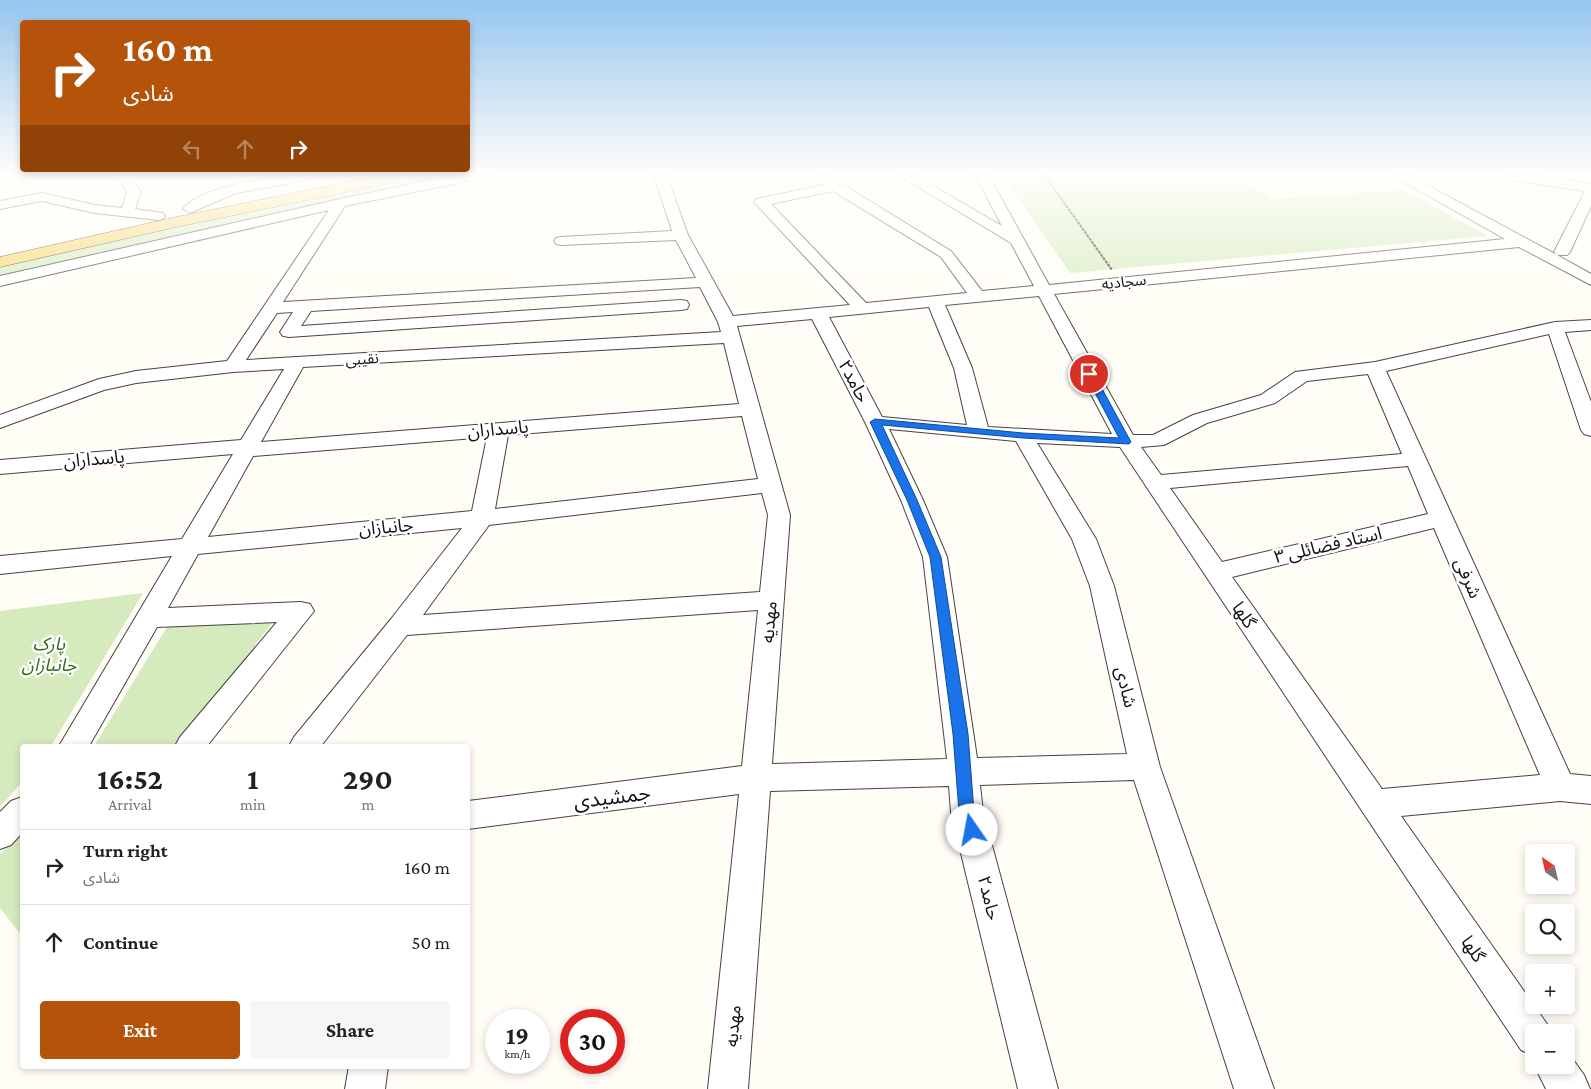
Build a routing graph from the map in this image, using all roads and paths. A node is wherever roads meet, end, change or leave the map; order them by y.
1 (109, 227) edge
2 (155, 227) edge
3 (236, 227) edge
4 (324, 227) edge
5 (678, 227) edge
6 (785, 227) edge
7 (902, 227) edge
8 (993, 227) edge
9 (1009, 227) edge
10 (1081, 227) edge
11 (1494, 227) edge
12 (1513, 227) edge
13 (1574, 227) edge
14 (681, 235) junction
15 (1016, 240) junction
16 (561, 241) dead end
17 (1522, 242) junction
18 (0, 251) edge
19 (1562, 252) junction
20 (0, 262) edge
21 (1591, 266) edge
22 (1591, 280) edge
23 (707, 282) junction
24 (1121, 282) junction
25 (0, 283) edge
26 (1044, 290) junction
27 (486, 295) junction
28 (978, 297) junction
29 (935, 301) junction
30 (681, 305) dead end
31 (305, 306) junction
32 (270, 308) junction
33 (862, 308) junction
34 (818, 313) junction
35 (478, 319) junction
36 (1591, 325) edge
37 (1555, 327) junction
38 (729, 329) junction
39 (471, 351) junction
40 (296, 364) junction
41 (233, 366) junction
42 (1375, 368) junction
43 (750, 409) junction
44 (0, 422) edge
45 (875, 422) junction
46 (499, 429) junction
47 (980, 430) junction
48 (1591, 430) edge
49 (1023, 436) junction
50 (1126, 442) junction
51 (247, 448) junction
52 (1416, 460) junction
53 (0, 467) edge
54 (1154, 483) junction
55 (771, 485) junction
56 (482, 518) junction
57 (1441, 518) junction
58 (191, 545) junction
59 (0, 565) edge
60 (1215, 572) junction
61 (771, 600) junction
62 (149, 618) junction
63 (400, 626) junction
64 (75, 744) edge
65 (192, 744) edge
66 (306, 744) edge
67 (1145, 767) junction
68 (964, 771) junction
69 (756, 778) junction
70 (1560, 787) junction
71 (1591, 790) edge
72 (1374, 804) junction
73 (20, 813) edge
74 (470, 815) edge
75 (0, 834) edge
76 (1525, 1024) edge
77 (368, 1069) edge
78 (1559, 1074) edge
79 (365, 1089) edge
80 (728, 1089) edge
81 (1038, 1089) edge
82 (1254, 1089) edge
83 (1570, 1089) edge

1 - 18 main road
2 - 20 main road
3 - 25 street
4 - 32 street
5 - 14 street, مهدیه
6 - 33 street
7 - 28 street
8 - 15 street
9 - 15 street, گلها
10 - 24 path
11 - 17 street
12 - 19 street
13 - 19 street
14 - 16 street
14 - 23 street, مهدیه
15 - 26 street, گلها
17 - 22 street
17 - 24 street, سجادیه
19 - 21 street
23 - 27 street
23 - 38 street, مهدیه
24 - 26 street, سجادیه
26 - 28 street, سجادیه
26 - 50 street, گلها
27 - 31 street
27 - 35 street
28 - 29 street, سجادیه
29 - 33 street, سجادیه
29 - 47 street
30 - 35 street
31 - 32 street
31 - 35 street
32 - 41 street
33 - 34 street, سجادیه
34 - 38 street, سجادیه
34 - 45 street, حامد۲
35 - 39 street
36 - 37 street
37 - 42 street
37 - 48 street
38 - 39 street, نقیبی
38 - 43 street, مهدیه
39 - 40 street, نقیبی
40 - 41 street, نقیبی
40 - 51 street
41 - 44 street, نقیبی
42 - 50 street
42 - 52 street, شرفی
43 - 46 street, پاسداران
43 - 55 street, مهدیه
45 - 47 street
45 - 68 street, حامد۲
46 - 51 street, پاسداران
46 - 56 street
47 - 49 street
49 - 50 street
49 - 67 street, شادی
50 - 54 street, گلها
51 - 53 street, پاسداران
51 - 58 street
52 - 54 street
52 - 57 street, شرفی
54 - 60 street, گلها
55 - 56 street, جانبازان
55 - 61 street, مهدیه
56 - 58 street, جانبازان
56 - 63 street
57 - 60 street, استاد فضائلی ۳
57 - 70 street, شرفی
58 - 59 street, جانبازان
58 - 62 street
60 - 72 street, گلها
61 - 63 street
61 - 69 street, مهدیه
62 - 64 street
62 - 65 street
63 - 66 street
67 - 68 street, جمشیدی
67 - 82 street, شادی
68 - 69 street, جمشیدی
68 - 81 street, حامد۲
69 - 74 street, جمشیدی
69 - 80 street, مهدیه
70 - 71 street
70 - 72 street
72 - 76 street, گلها
73 - 75 street
77 - 79 street
78 - 83 street

